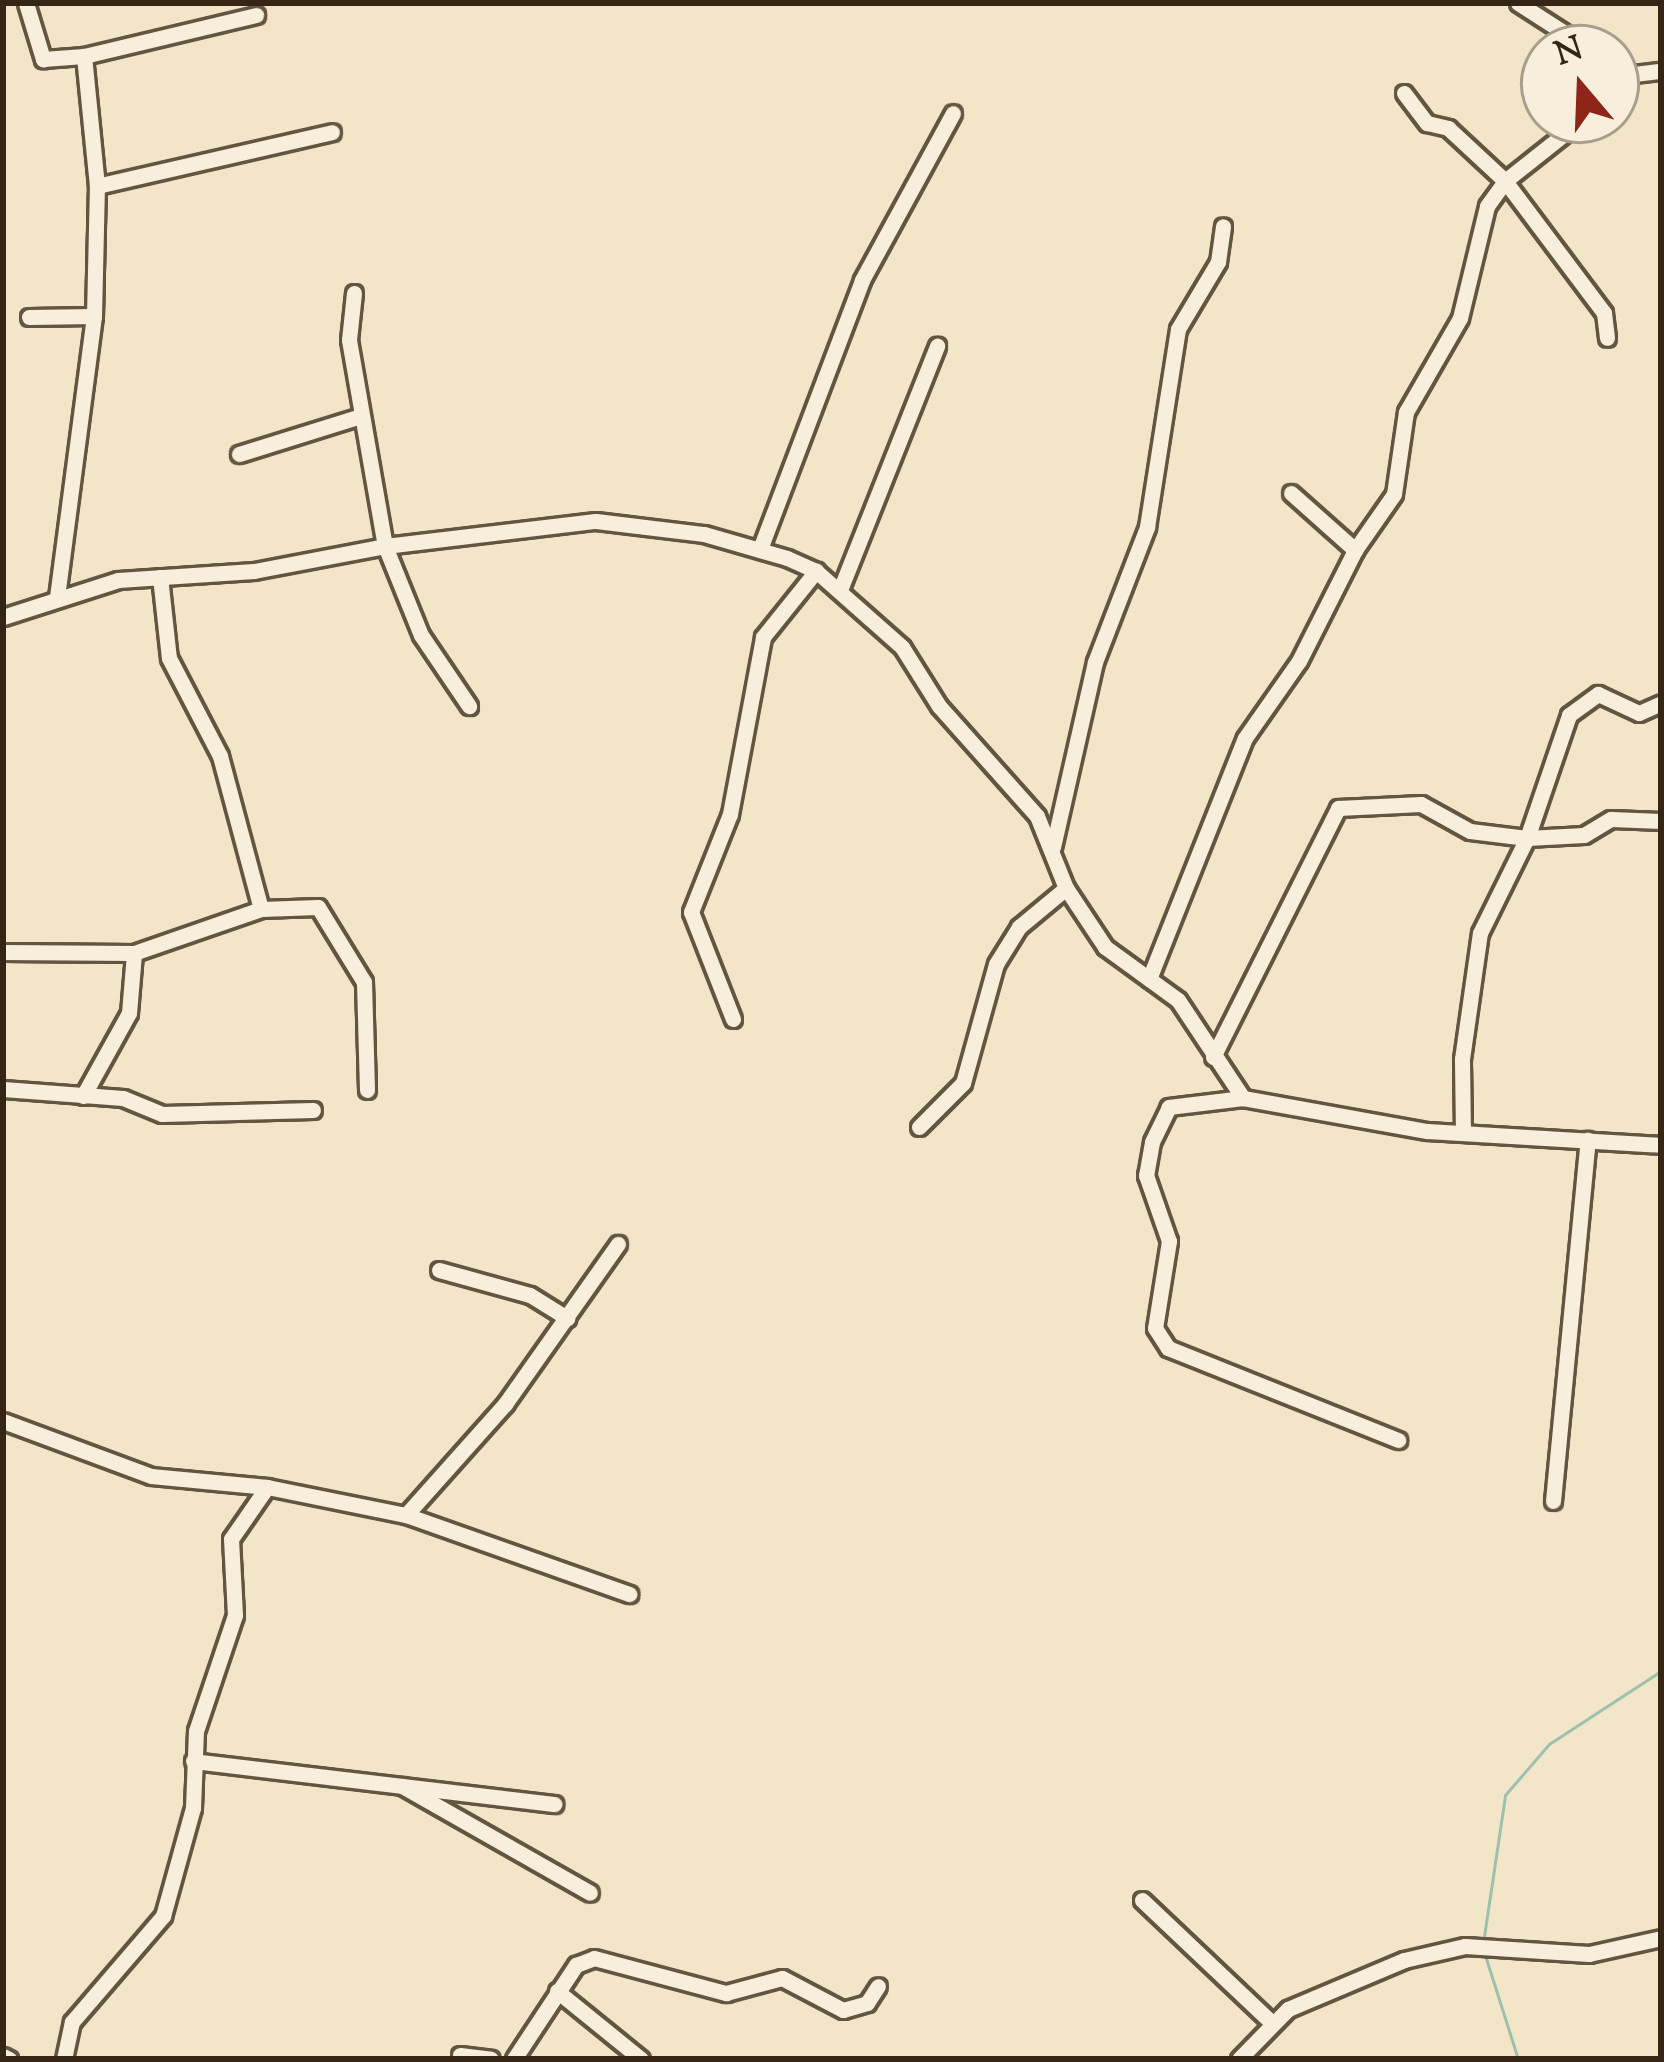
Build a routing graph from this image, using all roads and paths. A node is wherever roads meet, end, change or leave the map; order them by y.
1 (26, 3) edge
2 (1518, 3) edge
3 (256, 15) dead end
4 (1551, 24) edge
5 (84, 56) junction
6 (1404, 93) dead end
7 (953, 113) dead end
8 (332, 132) dead end
9 (1552, 144) edge
10 (1505, 181) junction
11 (98, 186) junction
12 (1223, 226) dead end
13 (354, 293) dead end
14 (94, 316) junction
15 (29, 317) dead end
16 (1607, 338) dead end
17 (938, 346) dead end
18 (361, 416) junction
19 (239, 454) dead end
20 (1291, 493) dead end
21 (385, 546) junction
22 (760, 549) junction
23 (1354, 550) junction
24 (816, 572) junction
25 (160, 577) junction
26 (840, 590) junction
27 (57, 597) junction
28 (3, 617) edge
29 (1661, 703) edge
30 (469, 706) dead end
31 (1661, 820) edge
32 (1527, 838) junction
33 (1053, 847) junction
34 (1066, 888) junction
35 (261, 909) junction
36 (3, 952) edge
37 (134, 953) junction
38 (1149, 979) junction
39 (734, 1019) dead end
40 (1213, 1057) junction
41 (3, 1089) edge
42 (367, 1090) dead end
43 (82, 1096) junction
44 (1244, 1099) junction
45 (313, 1110) dead end
46 (920, 1127) dead end
47 (1463, 1133) junction
48 (1588, 1140) junction
49 (1661, 1144) edge
50 (618, 1244) dead end
51 (439, 1270) dead end
52 (567, 1318) junction
53 (3, 1420) edge
54 (1398, 1440) dead end
55 (267, 1487) junction
56 (1552, 1501) dead end
57 (406, 1515) junction
58 (628, 1594) dead end
59 (193, 1761) junction
60 (394, 1781) junction
61 (554, 1804) dead end
62 (590, 1893) dead end
63 (1142, 1900) dead end
64 (1661, 1938) edge
65 (878, 1986) dead end
66 (557, 1991) junction
67 (1270, 2021) junction
68 (460, 2055) dead end
69 (64, 2059) edge
70 (490, 2059) edge
71 (514, 2059) edge
72 (640, 2059) edge
73 (1239, 2059) edge

1 - 5 street
2 - 4 street
3 - 5 street
5 - 11 street
6 - 10 street
7 - 22 street
8 - 11 street
9 - 10 street
10 - 16 street
10 - 23 street
11 - 14 street
12 - 33 street
13 - 18 street
14 - 15 street
14 - 27 street
17 - 26 street
18 - 19 street
18 - 21 street
20 - 23 street
21 - 22 street
21 - 25 street
21 - 30 street
22 - 24 street
23 - 38 street
24 - 26 street
24 - 39 street
25 - 27 street
25 - 35 street
26 - 33 street
27 - 28 street
29 - 32 street
31 - 32 street
32 - 40 street
32 - 47 street
33 - 34 street
34 - 38 street
34 - 46 street
35 - 37 street
35 - 42 street
36 - 37 street
37 - 43 street
38 - 40 street
40 - 44 street
41 - 43 street
43 - 45 street
44 - 47 street
44 - 54 street
47 - 48 street
48 - 49 street
48 - 56 street
50 - 52 street
51 - 52 street
52 - 57 street
53 - 55 street
55 - 57 street
55 - 59 street
57 - 58 street
59 - 60 street
59 - 69 street
60 - 61 street
60 - 62 street
63 - 67 street
64 - 67 street
65 - 66 street
66 - 71 street
66 - 72 street
67 - 73 street
68 - 70 street

